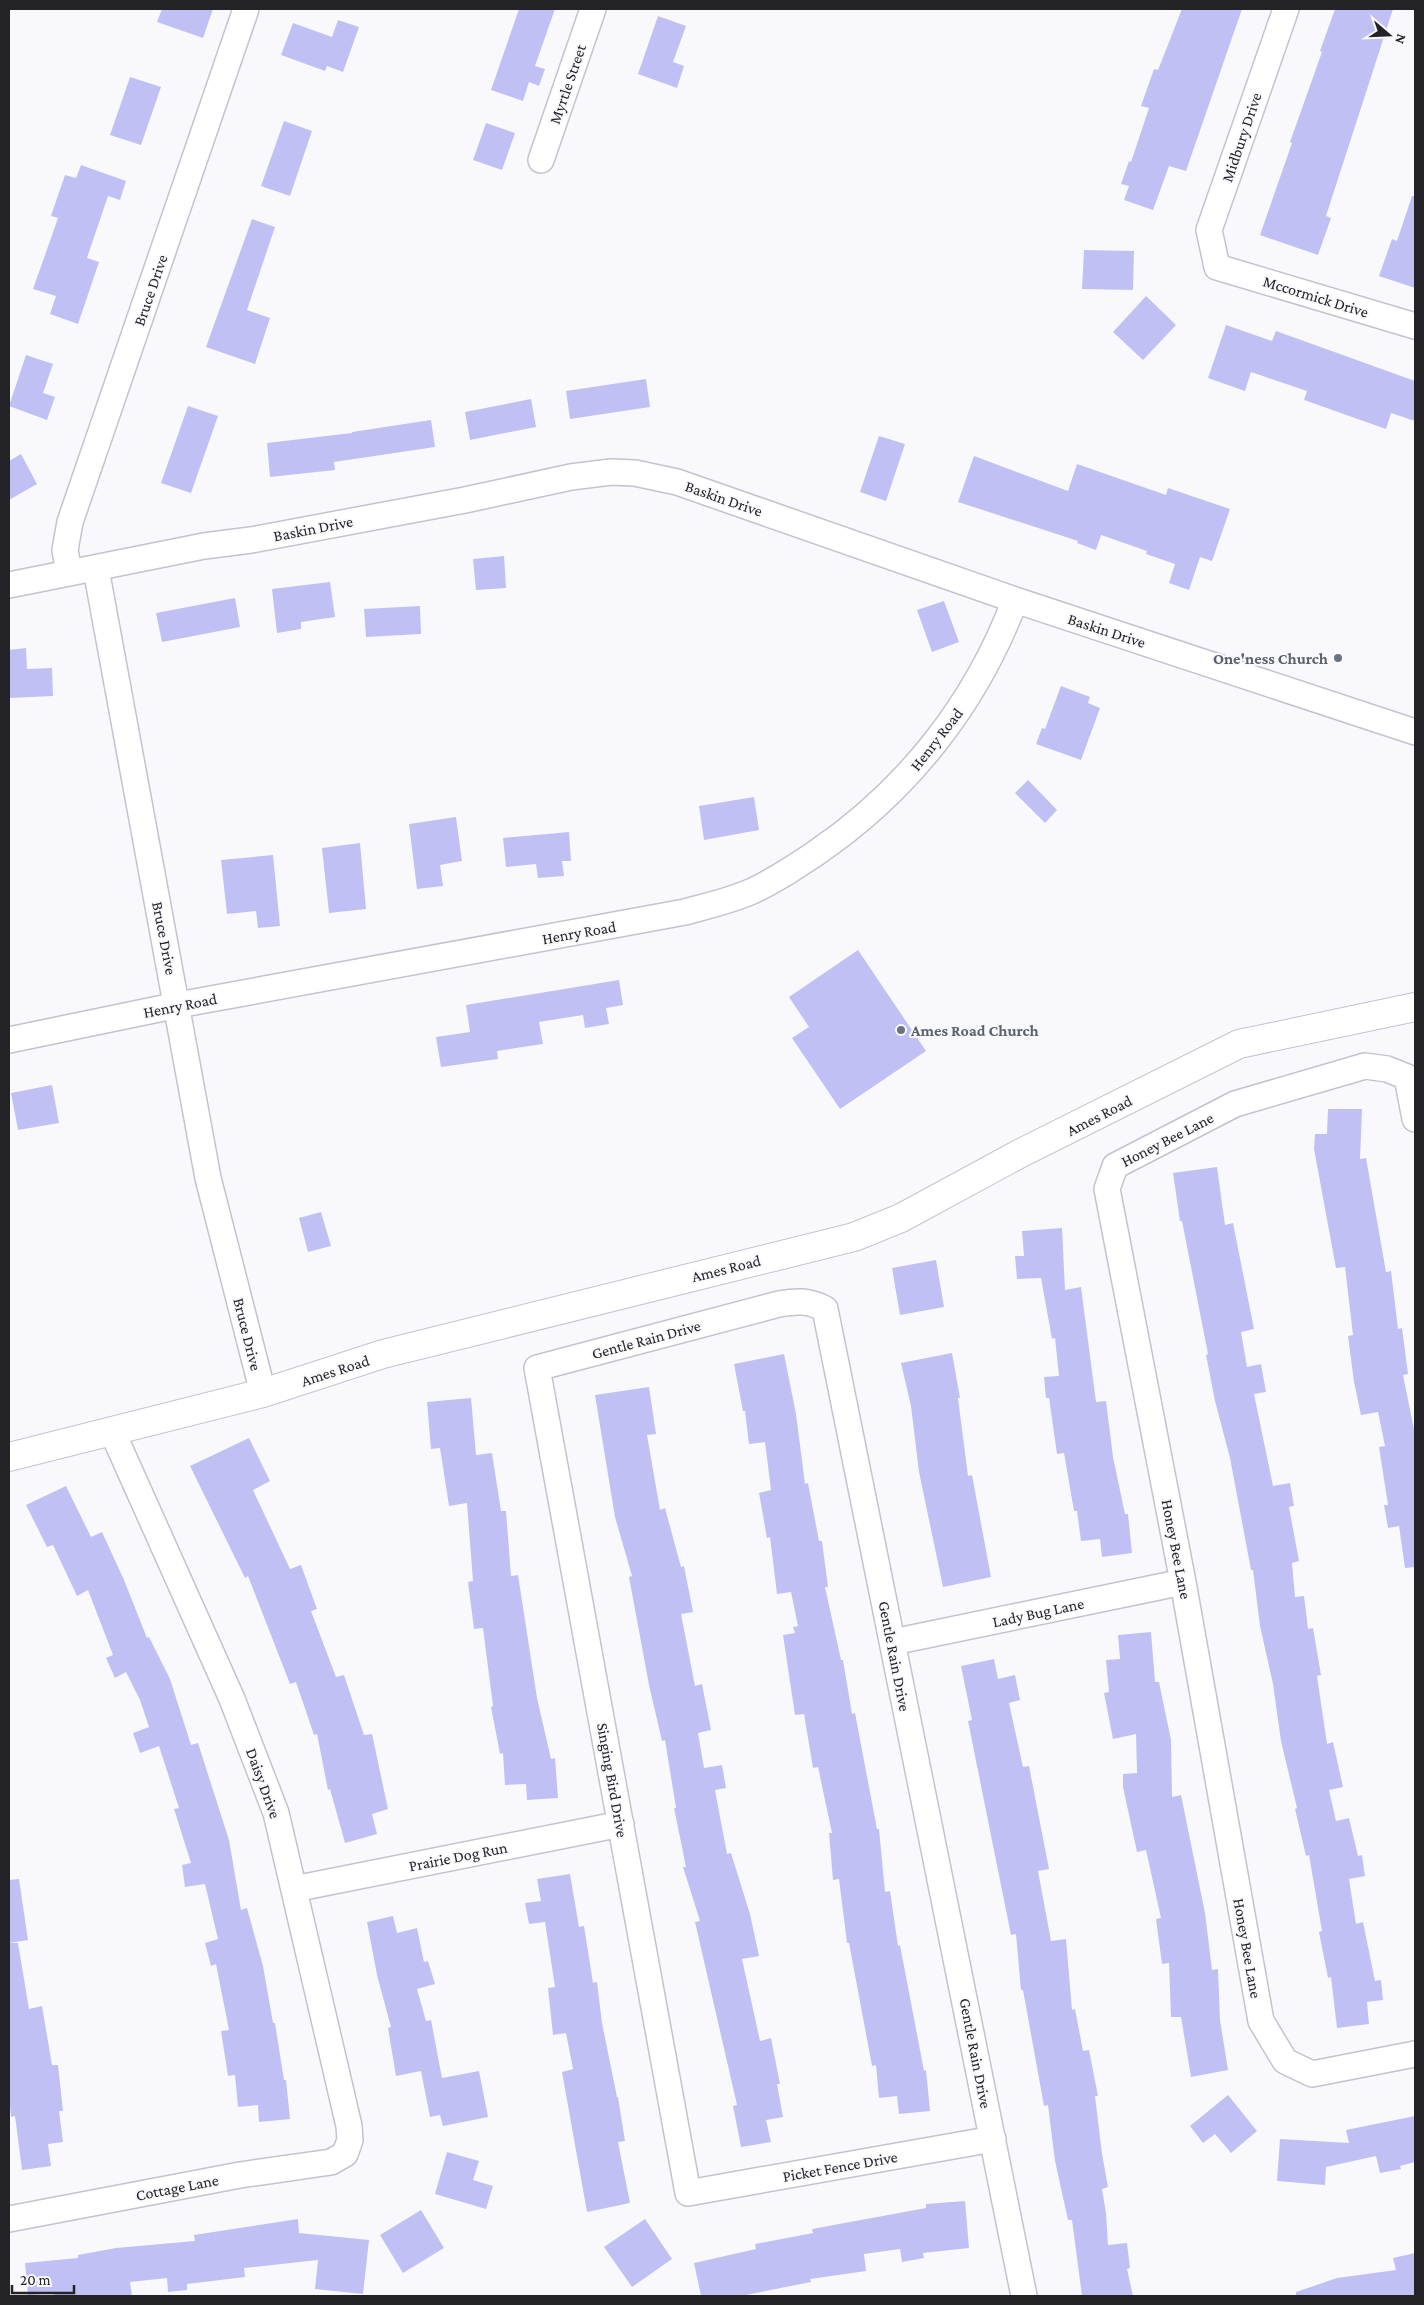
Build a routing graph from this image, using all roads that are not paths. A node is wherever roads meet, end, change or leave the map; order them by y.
1 (246, 9) edge
2 (593, 9) edge
3 (1286, 9) edge
4 (541, 160) dead end
5 (1217, 267) joint
6 (1415, 326) edge
7 (96, 569) junction
8 (69, 573) junction
9 (9, 585) edge
10 (1014, 600) junction
11 (1415, 732) edge
12 (178, 1006) junction
13 (1415, 1007) edge
14 (9, 1040) edge
15 (1415, 1119) edge
16 (537, 1368) joint
17 (262, 1393) junction
18 (112, 1430) junction
19 (9, 1457) edge
20 (1183, 1582) junction
21 (892, 1642) junction
22 (621, 1824) junction
23 (294, 1889) junction
24 (1415, 2054) edge
25 (993, 2139) junction
26 (345, 2154) joint
27 (688, 2193) joint
28 (9, 2220) edge
29 (1024, 2296) edge

1 - 8 street, Bruce Drive
2 - 4 street, Myrtle Street
3 - 5 street, Midbury Drive
5 - 6 street, Mccormick Drive
7 - 8 street, Baskin Drive
7 - 10 street, Baskin Drive
7 - 12 street, Bruce Drive
8 - 9 street, Baskin Drive
10 - 11 street, Baskin Drive
10 - 12 street, Henry Road
12 - 14 street, Henry Road
12 - 17 street, Bruce Drive
13 - 17 street, Ames Road
15 - 20 street, Honey Bee Lane
16 - 21 street, Gentle Rain Drive
16 - 22 street, Singing Bird Drive
17 - 18 street, Ames Road
18 - 19 street, Ames Road
18 - 23 street, Daisy Drive
20 - 21 street, Lady Bug Lane
20 - 24 street, Honey Bee Lane
21 - 25 street, Gentle Rain Drive
22 - 23 street, Prairie Dog Run
22 - 27 street, Singing Bird Drive
23 - 26 street, Daisy Drive
25 - 27 street, Picket Fence Drive
25 - 29 street, Gentle Rain Drive
26 - 28 street, Cottage Lane

